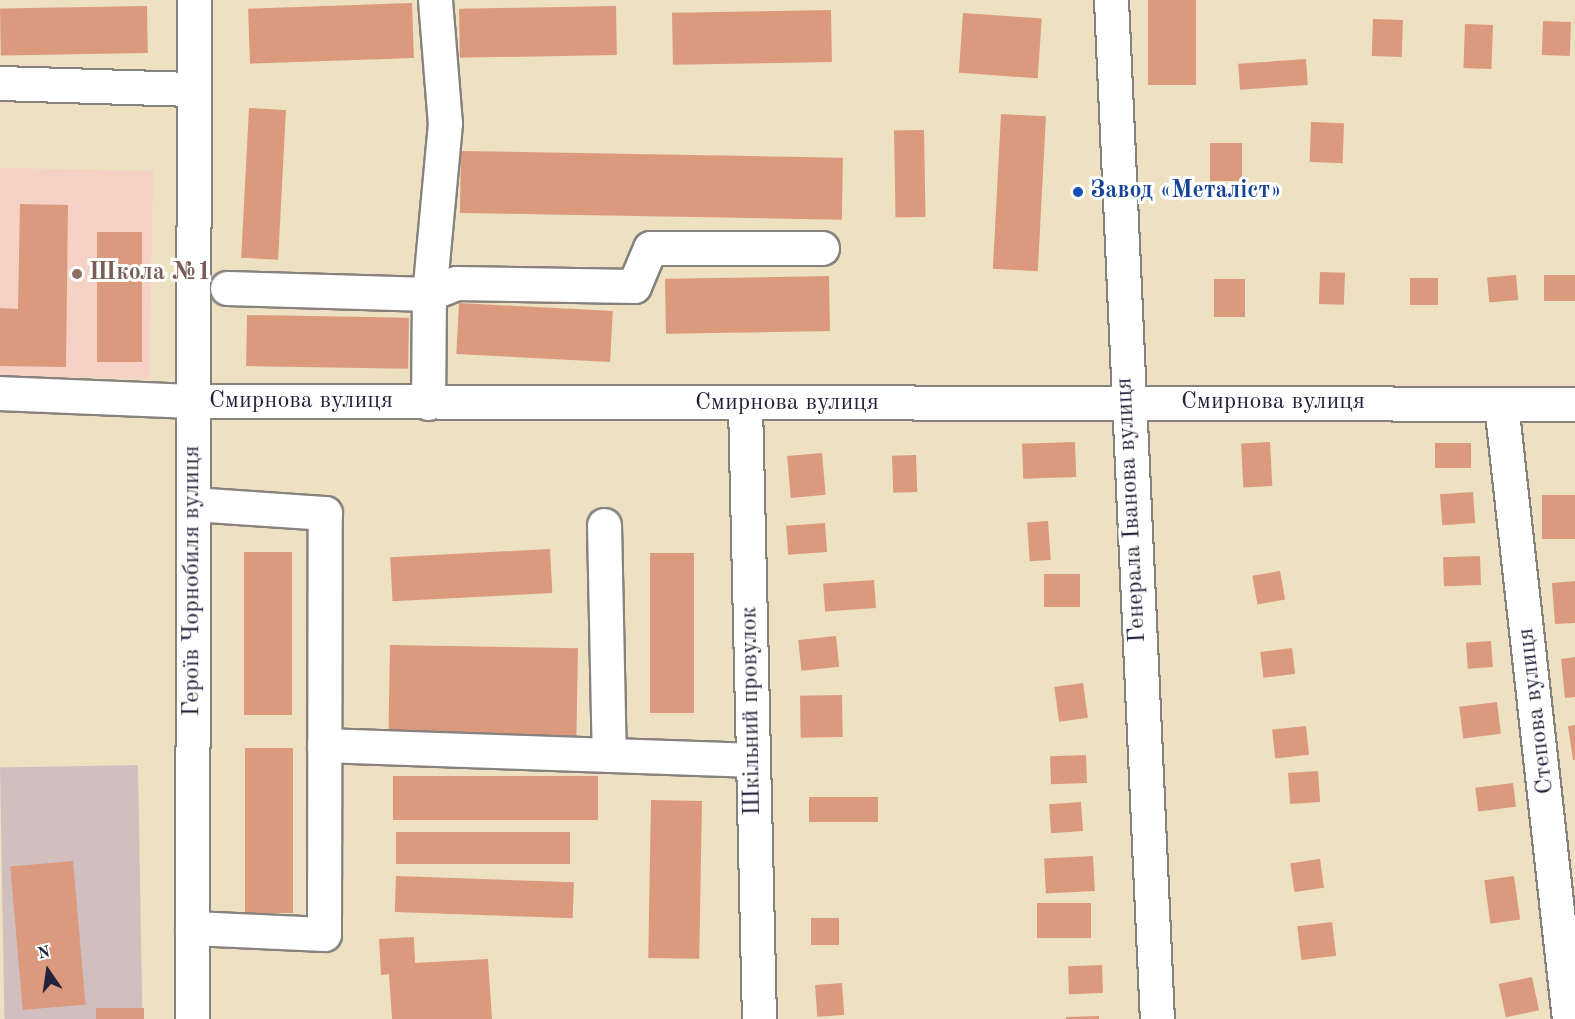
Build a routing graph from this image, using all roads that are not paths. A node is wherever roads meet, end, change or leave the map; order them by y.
1 (194, 0) edge
2 (435, 0) edge
3 (1111, 0) edge
4 (0, 82) edge
5 (194, 89) junction
6 (822, 248) dead end
7 (227, 288) dead end
8 (429, 294) junction
9 (0, 393) edge
10 (194, 401) junction
11 (428, 402) junction
12 (1127, 403) junction
13 (746, 404) junction
14 (1501, 404) junction
15 (1575, 404) edge
16 (194, 504) junction
17 (604, 525) dead end
18 (324, 745) junction
19 (609, 755) junction
20 (753, 760) junction
21 (192, 928) junction
22 (192, 1019) edge
23 (759, 1019) edge
24 (1157, 1019) edge
25 (1569, 1019) edge

1 - 5 street, Героїв Чорнобиля вулиця
2 - 8 street
3 - 12 street, Генерала Іванова вулиця
4 - 5 street
5 - 10 street, Героїв Чорнобиля вулиця
6 - 8 street
7 - 8 street
8 - 11 street
9 - 10 street, Смирнова вулиця
10 - 11 street, Смирнова вулиця
10 - 16 street, Героїв Чорнобиля вулиця
11 - 13 street, Смирнова вулиця
12 - 13 street, Смирнова вулиця
12 - 14 street, Смирнова вулиця
12 - 24 street, Генерала Іванова вулиця
13 - 20 street, Шкільний провулок
14 - 15 street, Смирнова вулиця
14 - 25 street, Степова вулиця
16 - 18 street
16 - 21 street, Героїв Чорнобиля вулиця
17 - 19 street
18 - 19 street
18 - 21 street
19 - 20 street
20 - 23 street, Шкільний провулок
21 - 22 street, Героїв Чорнобиля вулиця

